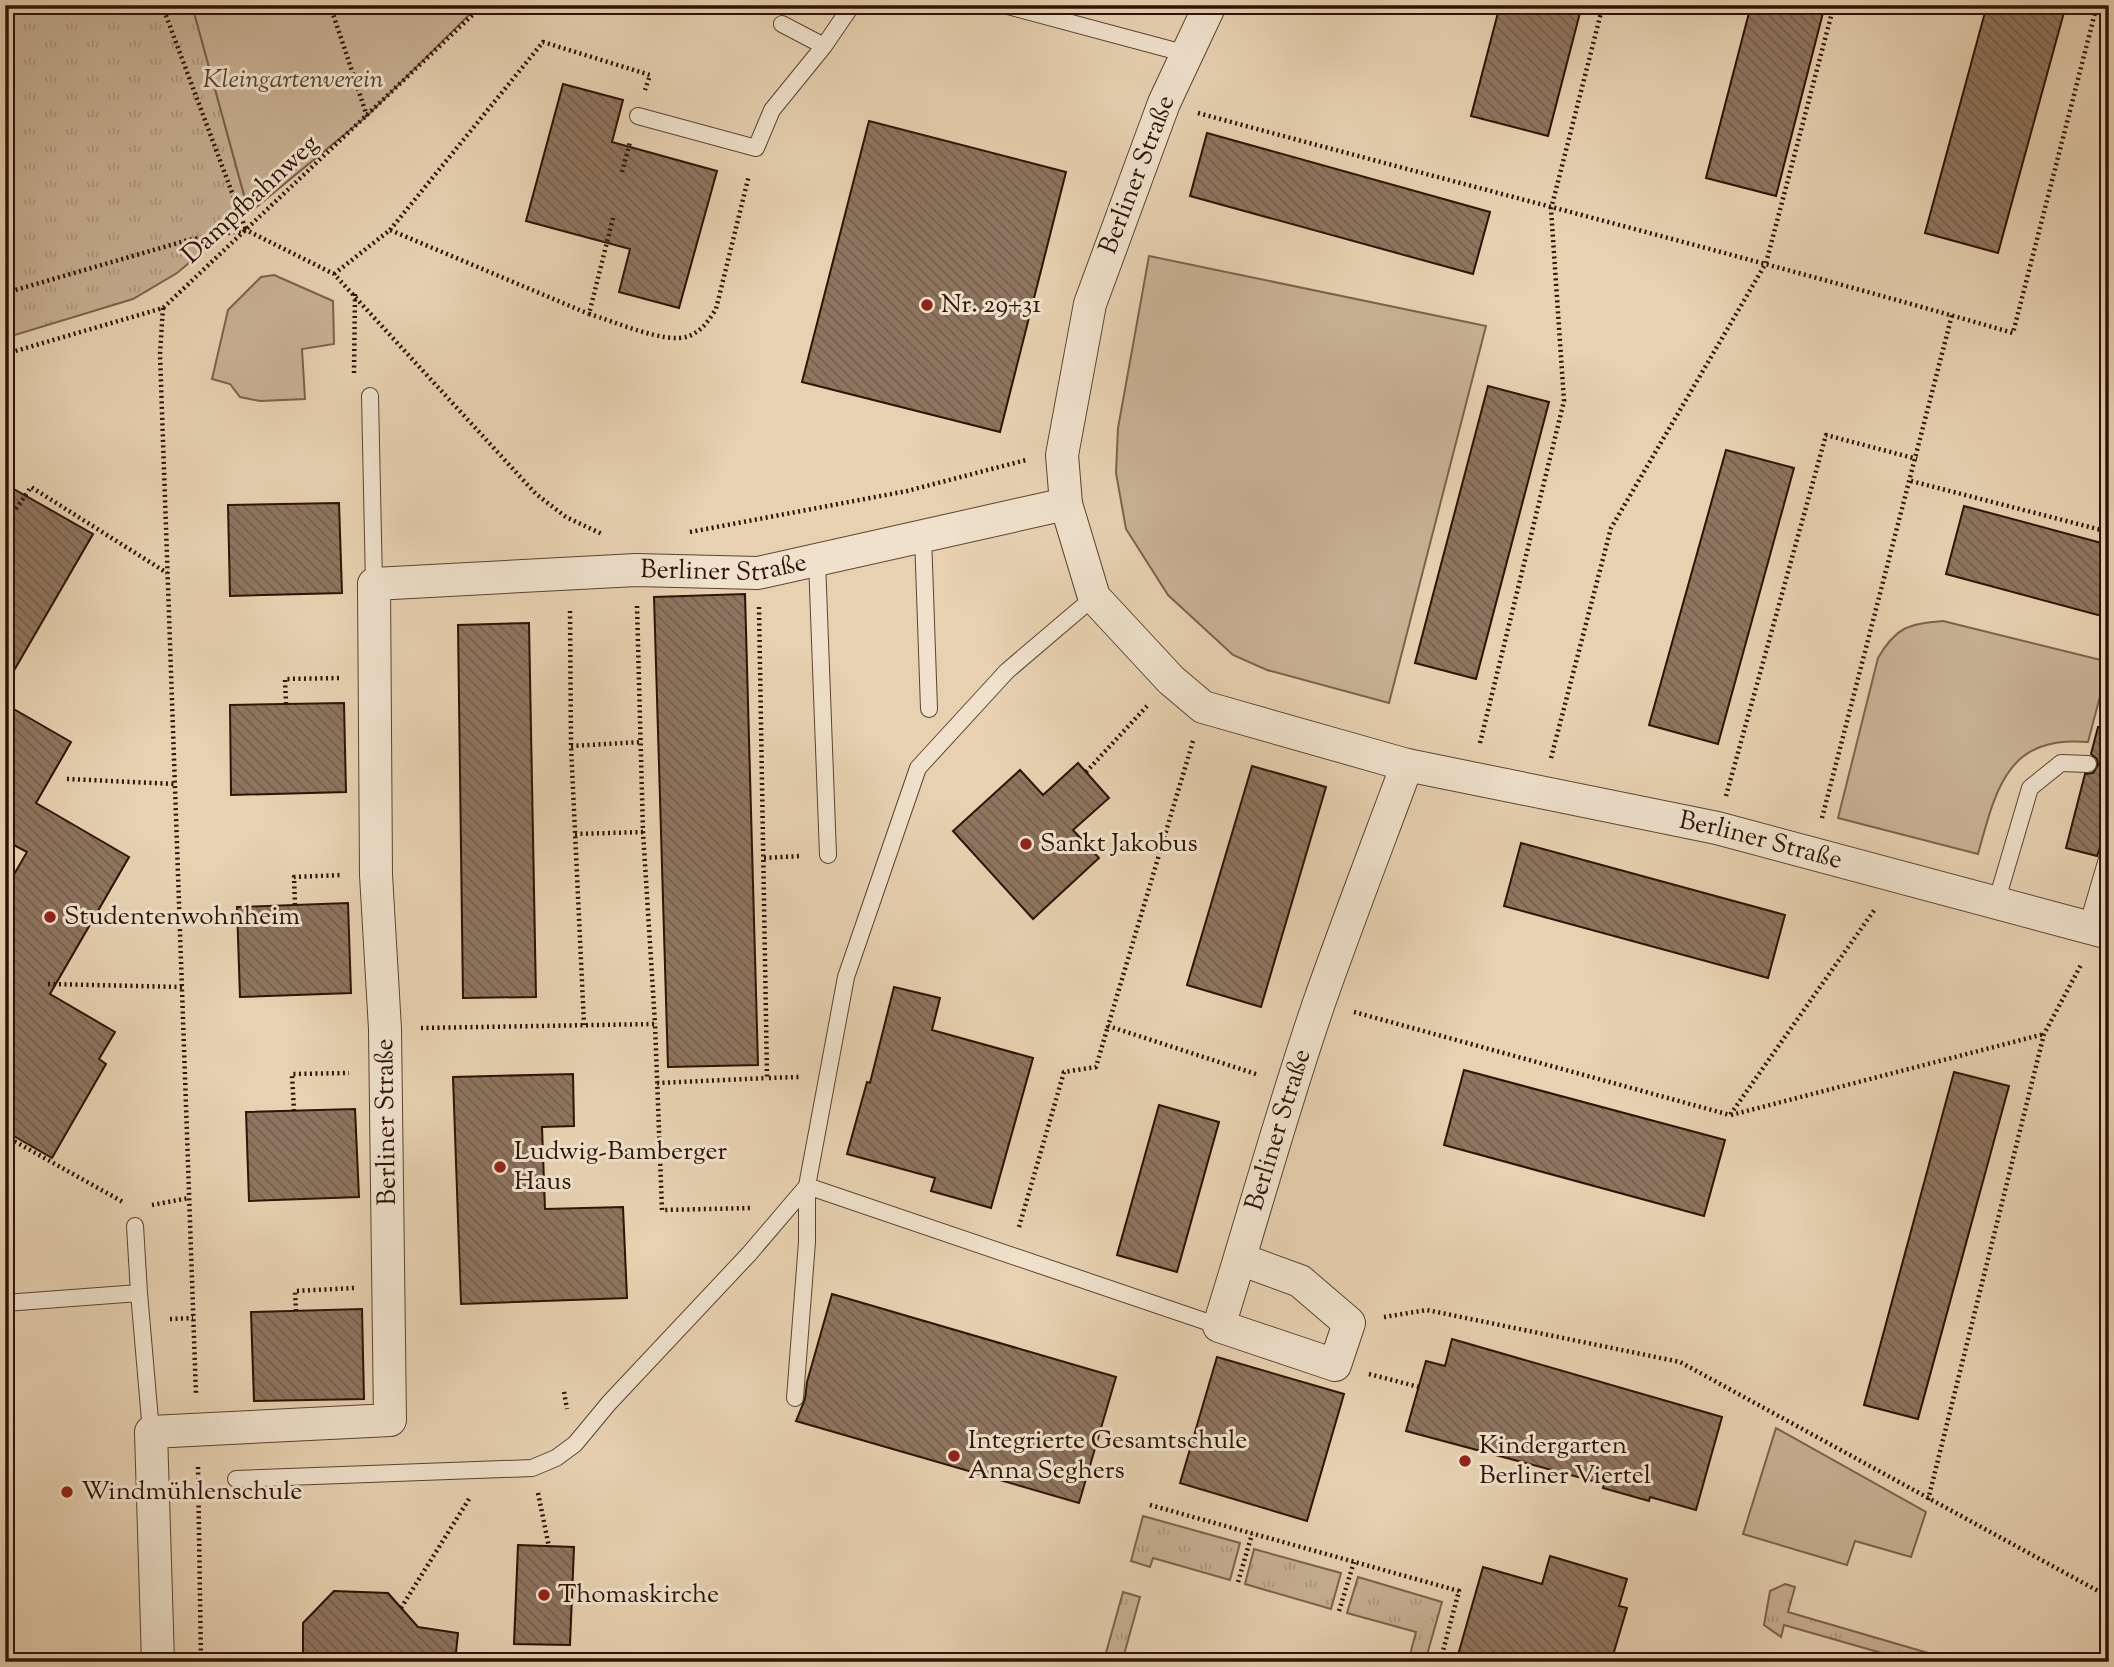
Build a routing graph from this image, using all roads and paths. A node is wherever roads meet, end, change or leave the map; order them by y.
1 (162, 5) edge
2 (330, 5) edge
3 (483, 5) edge
4 (852, 5) edge
5 (1004, 5) edge
6 (1210, 5) edge
7 (1603, 5) edge
8 (1834, 5) edge
9 (2096, 5) edge
10 (1056, 12) edge
11 (782, 24) dead end
12 (824, 46) junction
13 (1187, 54) junction
14 (1164, 103) junction
15 (367, 116) junction
16 (638, 116) joint
17 (756, 148) junction
18 (1551, 209) junction
19 (613, 218) dead end
20 (246, 230) junction
21 (390, 230) junction
22 (1766, 263) junction
23 (334, 274) junction
24 (5, 293) edge
25 (355, 293) junction
26 (163, 309) junction
27 (589, 314) junction
28 (1952, 316) junction
29 (5, 354) edge
30 (354, 387) dead end
31 (370, 396) dead end
32 (1062, 454) junction
33 (1917, 459) junction
34 (1911, 481) junction
35 (1066, 504) junction
36 (16, 509) dead end
37 (2109, 532) edge
38 (683, 533) dead end
39 (605, 536) dead end
40 (923, 536) junction
41 (817, 561) junction
42 (636, 570) junction
43 (758, 573) junction
44 (168, 574) junction
45 (569, 575) junction
46 (374, 584) junction
47 (1094, 597) junction
48 (373, 678) junction
49 (1171, 680) junction
50 (286, 704) dead end
51 (1203, 707) junction
52 (929, 709) dead end
53 (641, 742) junction
54 (571, 746) junction
55 (2088, 764) dead end
56 (1408, 765) junction
57 (1086, 772) dead end
58 (66, 779) dead end
59 (1471, 779) junction
60 (175, 785) junction
61 (1542, 792) junction
62 (1717, 828) junction
63 (643, 832) junction
64 (575, 834) junction
65 (1813, 852) junction
66 (2109, 852) edge
67 (828, 855) dead end
68 (376, 875) junction
69 (1899, 876) junction
70 (1996, 903) junction
71 (295, 905) dead end
72 (2098, 931) edge
73 (48, 984) dead end
74 (182, 987) junction
75 (1320, 1002) junction
76 (584, 1024) junction
77 (654, 1024) junction
78 (1108, 1026) junction
79 (385, 1028) junction
80 (2044, 1034) junction
81 (385, 1073) junction
82 (828, 1076) junction
83 (768, 1078) junction
84 (657, 1083) junction
85 (1294, 1086) junction
86 (294, 1111) dead end
87 (1730, 1115) junction
88 (5, 1136) edge
89 (807, 1186) junction
90 (189, 1198) junction
91 (134, 1208) junction
92 (788, 1208) junction
93 (135, 1226) joint
94 (1011, 1256) junction
95 (1240, 1259) junction
96 (390, 1286) junction
97 (139, 1293) junction
98 (5, 1304) edge
99 (296, 1311) dead end
100 (1349, 1323) junction
101 (1219, 1326) junction
102 (1335, 1365) junction
103 (1419, 1387) dead end
104 (795, 1398) dead end
105 (197, 1430) junction
106 (151, 1432) junction
107 (532, 1468) junction
108 (488, 1469) junction
109 (236, 1479) dead end
110 (1928, 1500) junction
111 (1150, 1505) dead end
112 (1252, 1534) junction
113 (549, 1546) dead end
114 (1354, 1562) junction
115 (1238, 1582) dead end
116 (2109, 1597) edge
117 (401, 1608) dead end
118 (1339, 1611) dead end
119 (158, 1662) edge
120 (201, 1662) edge
121 (1440, 1662) edge

1 - 20 path
2 - 15 path
3 - 15 path, Dampfbahnweg
4 - 12 lane
5 - 10 lane
6 - 13 street, Berliner Straße
7 - 18 path
8 - 22 path
9 - 28 path
10 - 13 lane
11 - 12 lane
12 - 17 lane
13 - 14 street, Berliner Straße
14 - 18 path
14 - 32 street, Berliner Straße
15 - 20 path, Dampfbahnweg
16 - 17 lane
16 - 21 path
17 - 27 path
18 - 22 path
18 - 59 path
19 - 27 path
20 - 23 path
20 - 24 path
20 - 26 path, Dampfbahnweg
21 - 23 path
21 - 27 path
22 - 28 path
22 - 61 path
23 - 25 path
25 - 30 path
25 - 39 path
26 - 29 path, Dampfbahnweg
26 - 44 path
28 - 33 path
31 - 46 lane, Berliner Straße
32 - 35 street, Berliner Straße
32 - 38 path
33 - 34 path
33 - 62 path
34 - 37 path
34 - 65 path
35 - 40 street, Berliner Straße
35 - 47 street, Berliner Straße
36 - 44 path
40 - 41 street, Berliner Straße
40 - 52 lane
41 - 43 street, Berliner Straße
41 - 67 lane
42 - 43 street, Berliner Straße
42 - 45 street, Berliner Straße
42 - 53 path
43 - 83 path
44 - 60 path
45 - 46 street, Berliner Straße
45 - 54 path
46 - 48 street, Berliner Straße
47 - 49 street, Berliner Straße
47 - 82 lane
48 - 50 path
48 - 68 street, Berliner Straße
49 - 51 street, Berliner Straße
49 - 57 path
51 - 56 street, Berliner Straße
51 - 78 path
53 - 54 path
53 - 63 path
54 - 64 path
55 - 70 lane
56 - 59 street, Berliner Straße
56 - 75 street, Berliner Straße
58 - 60 path
59 - 61 street, Berliner Straße
60 - 74 path
61 - 62 street, Berliner Straße
62 - 65 street, Berliner Straße
63 - 64 path
63 - 77 path
64 - 76 path
65 - 69 street, Berliner Straße
66 - 72 lane
68 - 71 path
68 - 79 street, Berliner Straße
69 - 70 street, Berliner Straße
69 - 87 path
70 - 72 street, Berliner Straße
72 - 80 path
73 - 74 path
74 - 90 path
75 - 85 street, Berliner Straße
75 - 87 path
76 - 77 path
76 - 79 path
77 - 84 path
78 - 85 path
78 - 94 path
79 - 81 street, Berliner Straße
80 - 87 path
80 - 110 path
81 - 86 path
81 - 96 street, Berliner Straße
82 - 83 path
82 - 89 lane
83 - 84 path
84 - 92 path
85 - 95 street, Berliner Straße
88 - 91 path
89 - 92 lane
89 - 94 lane
89 - 104 lane
90 - 91 path
90 - 105 path
91 - 93 path
92 - 107 lane
93 - 97 lane
94 - 101 lane
95 - 100 street
95 - 101 street, Berliner Straße
96 - 99 path
96 - 105 street, Berliner Straße
97 - 98 lane
97 - 106 lane
100 - 102 street
100 - 110 path
101 - 102 street
102 - 103 path
105 - 106 street, Berliner Straße
105 - 120 path
106 - 119 street
107 - 108 lane
107 - 113 path
108 - 109 lane
108 - 117 path
110 - 116 path
111 - 112 path
112 - 114 path
112 - 115 path
114 - 118 path
114 - 121 path

